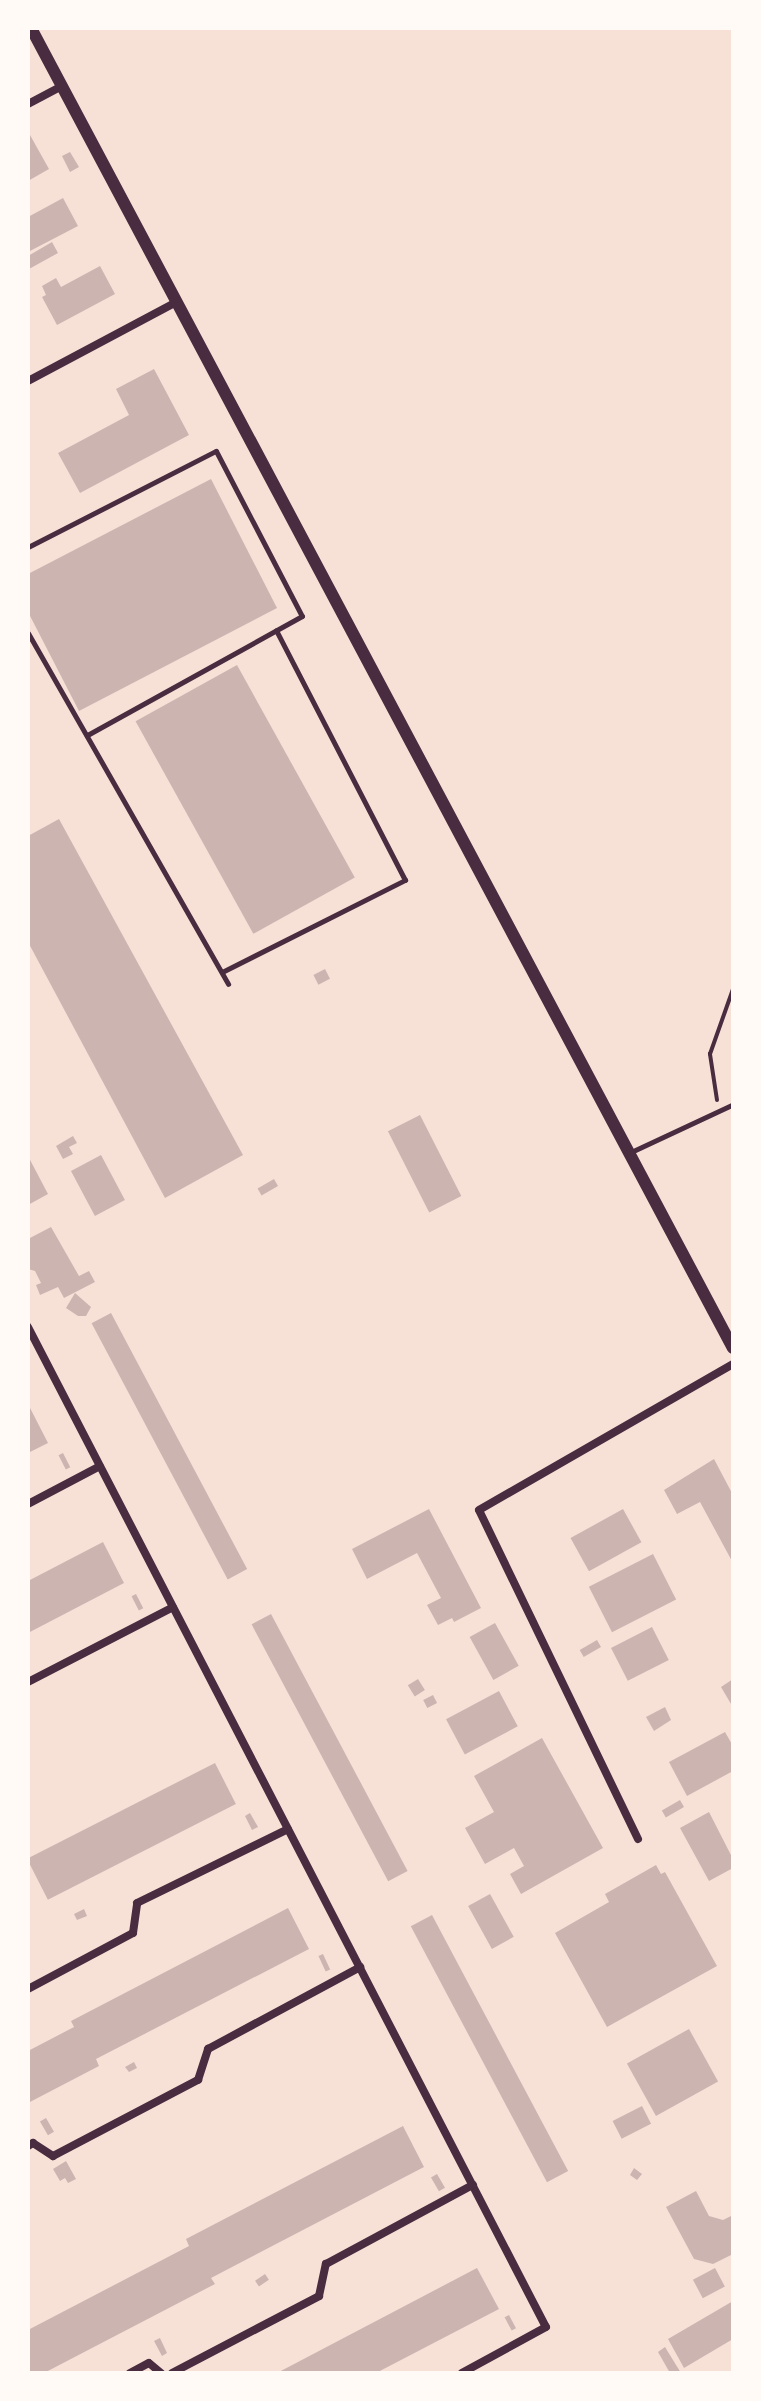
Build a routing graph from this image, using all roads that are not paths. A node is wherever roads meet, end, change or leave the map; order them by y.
1 (31, 28) edge
2 (62, 86) junction
3 (28, 104) edge
4 (175, 303) junction
5 (28, 381) edge
6 (28, 547) edge
7 (276, 630) junction
8 (28, 633) edge
9 (87, 735) junction
10 (222, 972) junction
11 (228, 984) dead end
12 (732, 1105) edge
13 (629, 1153) junction
14 (28, 1327) edge
15 (733, 1348) edge
16 (733, 1364) edge
17 (100, 1466) junction
18 (28, 1504) edge
19 (173, 1607) junction
20 (28, 1682) edge
21 (288, 1829) junction
22 (638, 1839) dead end
23 (360, 1967) junction
24 (28, 1989) edge
25 (28, 2146) edge
26 (473, 2185) junction
27 (130, 2373) edge
28 (161, 2373) edge
29 (172, 2373) edge
30 (462, 2373) edge

1 - 2 street
2 - 3 street
2 - 4 street
4 - 5 street
4 - 13 street
6 - 7 lane
7 - 9 lane
7 - 10 lane
8 - 9 lane
9 - 10 lane
10 - 11 lane
12 - 13 lane
13 - 15 street
14 - 17 street
16 - 22 street
17 - 18 street
17 - 19 street
19 - 20 street
19 - 21 street
21 - 23 street
21 - 24 street
23 - 25 street
23 - 26 street
26 - 29 street
26 - 30 street
27 - 28 street

